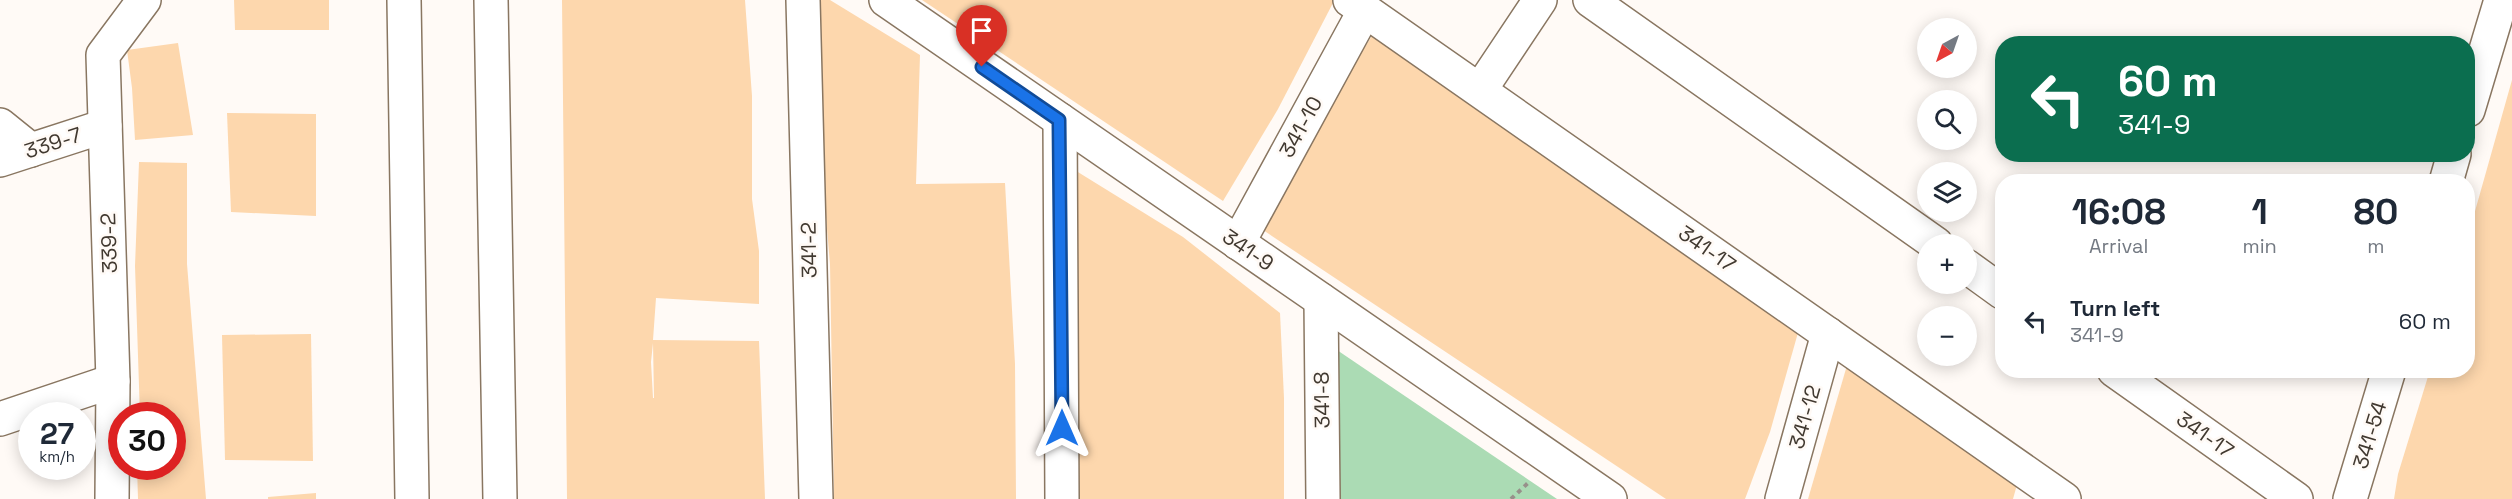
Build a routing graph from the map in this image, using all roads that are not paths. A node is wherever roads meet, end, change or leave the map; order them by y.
1 (144, 0) edge
2 (404, 0) edge
3 (491, 0) edge
4 (803, 0) edge
5 (886, 0) edge
6 (1540, 0) edge
7 (1590, 0) edge
8 (2501, 0) edge
9 (1358, 5) edge
10 (2475, 87) edge
11 (1480, 90) junction
12 (1059, 120) junction
13 (0, 125) edge
14 (105, 126) junction
15 (31, 150) junction
16 (0, 160) edge
17 (1922, 234) edge
18 (1238, 243) junction
19 (1977, 274) edge
20 (1995, 287) edge
21 (1321, 300) junction
22 (1828, 334) junction
23 (2125, 378) edge
24 (2387, 378) edge
25 (113, 381) junction
26 (0, 419) edge
27 (2050, 495) edge
28 (112, 499) edge
29 (412, 499) edge
30 (500, 499) edge
31 (816, 499) edge
32 (1062, 499) edge
33 (1323, 499) edge
34 (1610, 499) edge
35 (1782, 499) edge
36 (2296, 499) edge
37 (2350, 499) edge

1 - 14 street, 339-2
2 - 29 street
3 - 30 street
4 - 31 street, 341-2
5 - 12 street, 341-9
6 - 11 street
7 - 17 street
8 - 10 street
9 - 11 street, 341-17
9 - 18 street, 341-10
11 - 22 street, 341-17
12 - 18 street, 341-9
12 - 32 street
13 - 15 street
14 - 15 street, 339-7
14 - 25 street, 339-2
15 - 16 street, 339-7
18 - 21 street, 341-9
19 - 20 street
21 - 33 street, 341-8
21 - 34 street, 341-9
22 - 27 street, 341-17
22 - 35 street, 341-12
23 - 36 street, 341-17
24 - 37 street, 341-54
25 - 26 street
25 - 28 street, 339-2

